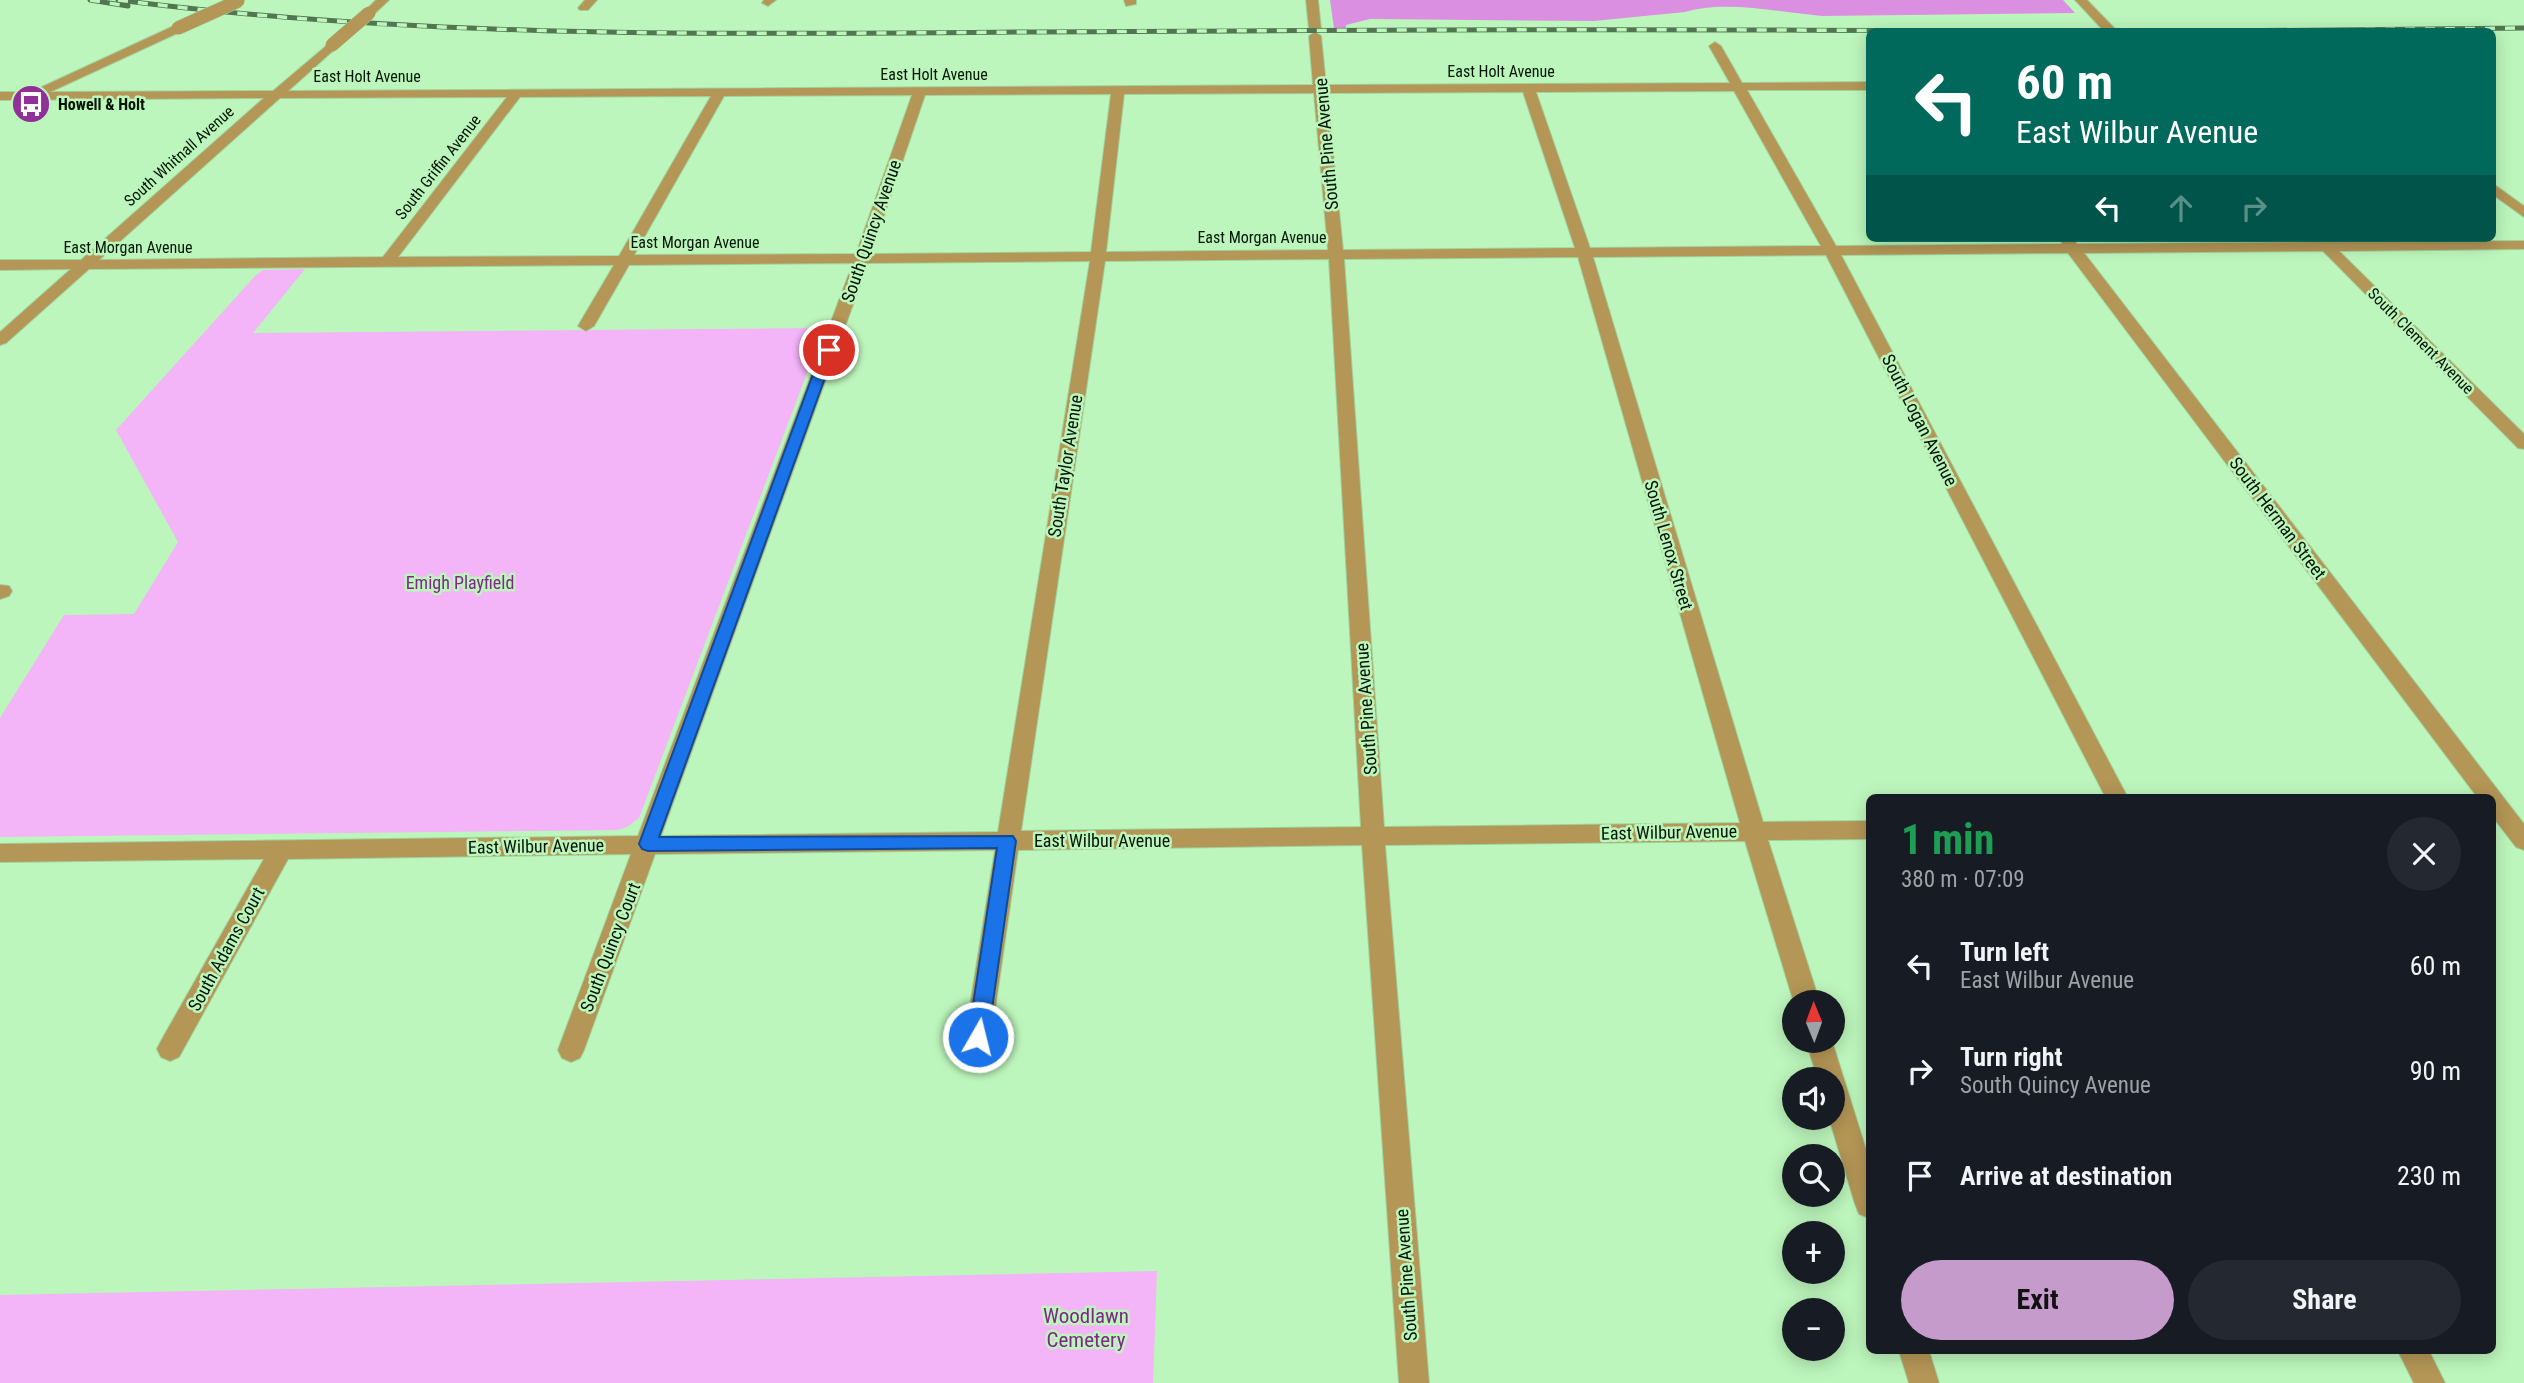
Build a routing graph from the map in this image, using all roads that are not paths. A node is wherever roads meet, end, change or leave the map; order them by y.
1 (239, 0) edge
2 (383, 0) edge
3 (1312, 0) edge
4 (2081, 0) edge
5 (2108, 28) edge
6 (1715, 46) dead end
7 (1866, 86) edge
8 (1738, 87) junction
9 (1528, 88) junction
10 (1321, 89) junction
11 (1118, 90) junction
12 (920, 91) junction
13 (720, 92) junction
14 (517, 93) junction
15 (275, 94) junction
16 (31, 95) junction
17 (0, 96) edge
18 (0, 110) edge
19 (2496, 190) edge
20 (2524, 214) edge
21 (2322, 242) edge
22 (2069, 243) edge
23 (2524, 245) edge
24 (1831, 250) junction
25 (1584, 252) junction
26 (1336, 254) junction
27 (1098, 256) junction
28 (862, 258) junction
29 (624, 260) junction
30 (387, 262) junction
31 (0, 265) edge
32 (83, 265) junction
33 (586, 326) dead end
34 (0, 340) edge
35 (2524, 444) edge
36 (2116, 794) edge
37 (2489, 794) edge
38 (2496, 804) edge
39 (2508, 821) edge
40 (1866, 830) edge
41 (1755, 831) junction
42 (1373, 838) junction
43 (1007, 841) junction
44 (2524, 841) edge
45 (648, 844) junction
46 (281, 850) junction
47 (0, 853) edge
48 (1804, 990) edge
49 (978, 1037) dead end
50 (170, 1049) dead end
51 (571, 1050) dead end
52 (1845, 1125) edge
53 (1866, 1194) edge
54 (1915, 1354) edge
55 (2415, 1354) edge
56 (1414, 1383) edge
57 (1924, 1383) edge
58 (2430, 1383) edge

1 - 16 street, bridge
2 - 15 street, South Whitnall Avenue, bridge
3 - 10 street, South Pine Avenue
4 - 5 street
6 - 8 street, South Logan Avenue
7 - 8 street, East Holt Avenue
8 - 9 street, East Holt Avenue
8 - 24 street, South Logan Avenue
9 - 10 street, East Holt Avenue
9 - 25 street, South Lenox Street
10 - 11 street, East Holt Avenue
10 - 26 street, South Pine Avenue
11 - 12 street, East Holt Avenue
11 - 27 street, South Taylor Avenue
12 - 13 street, East Holt Avenue
12 - 28 street, South Quincy Avenue
13 - 14 street, East Holt Avenue
13 - 29 street
14 - 15 street, East Holt Avenue
14 - 30 street, South Griffin Avenue
15 - 16 street, East Holt Avenue
15 - 32 street, South Whitnall Avenue
16 - 17 street, East Holt Avenue
16 - 18 street
19 - 20 street
21 - 22 street, East Morgan Avenue
21 - 23 street, East Morgan Avenue
21 - 35 street, South Clement Avenue
22 - 24 street, East Morgan Avenue
22 - 37 street, South Herman Street
24 - 25 street, East Morgan Avenue
24 - 36 street, South Logan Avenue
25 - 26 street, East Morgan Avenue
25 - 41 street, South Lenox Street
26 - 27 street, East Morgan Avenue
26 - 42 street, South Pine Avenue
27 - 28 street, East Morgan Avenue
27 - 43 street, South Taylor Avenue
28 - 29 street, East Morgan Avenue
28 - 45 street, South Quincy Avenue
29 - 30 street, East Morgan Avenue
29 - 33 street
30 - 32 street, East Morgan Avenue
31 - 32 street, East Morgan Avenue
32 - 34 street, South Whitnall Avenue
38 - 39 street, South Herman Street
39 - 44 street, South Herman Street
40 - 41 street, East Wilbur Avenue
41 - 42 street, East Wilbur Avenue
41 - 48 street, South Lenox Street
42 - 43 street, East Wilbur Avenue
42 - 56 street, South Pine Avenue
43 - 45 street, East Wilbur Avenue
43 - 49 street, South Taylor Avenue
45 - 46 street, East Wilbur Avenue
45 - 51 street, South Quincy Court
46 - 47 street, East Wilbur Avenue
46 - 50 street, South Adams Court
52 - 53 street
54 - 57 street
55 - 58 street

